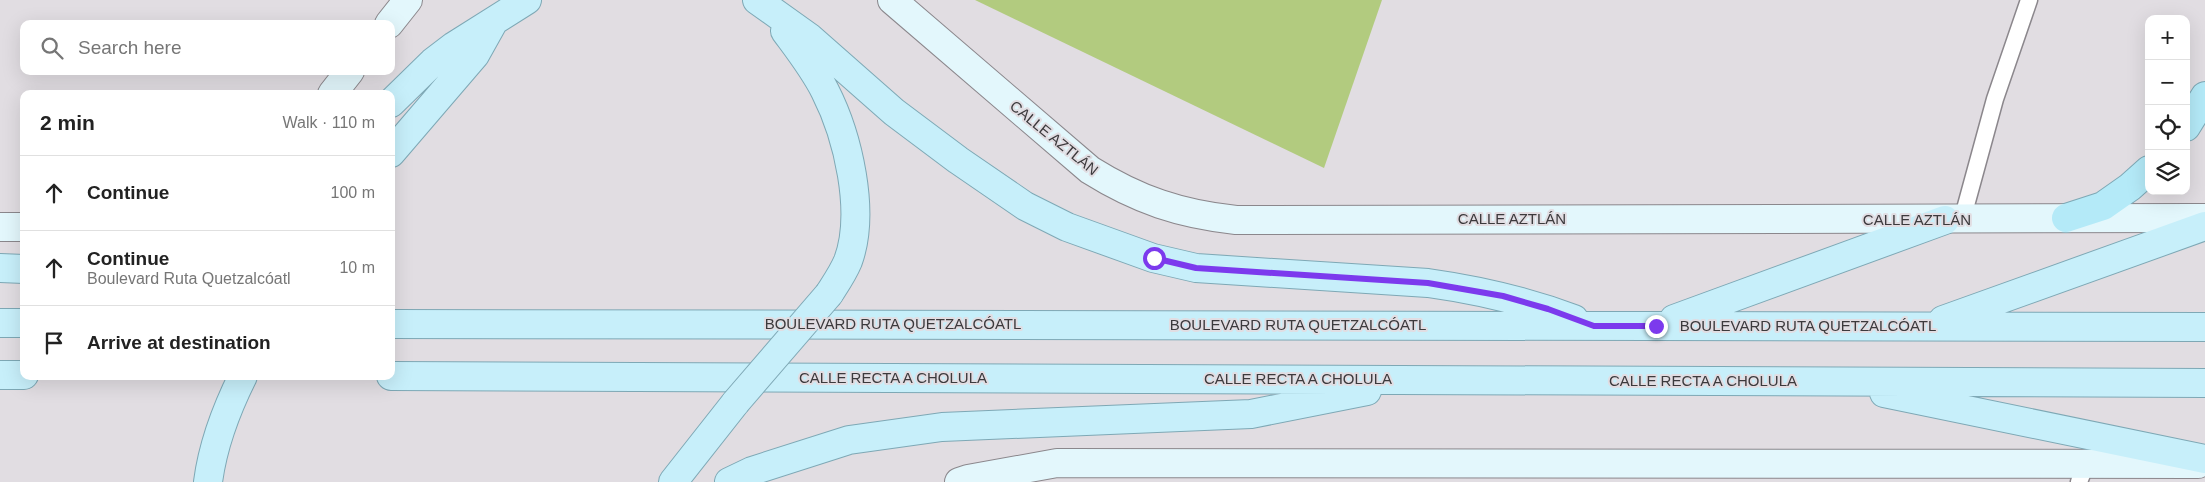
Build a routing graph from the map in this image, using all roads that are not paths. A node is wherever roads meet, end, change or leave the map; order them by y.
1 (408, 0) edge
2 (527, 0) edge
3 (892, 0) edge
4 (2029, 0) edge
5 (761, 2) edge
6 (392, 20) edge
7 (494, 21) junction
8 (347, 75) edge
9 (335, 90) edge
10 (2205, 96) edge
11 (395, 99) edge
12 (2190, 120) edge
13 (395, 148) edge
14 (2145, 174) edge
15 (2066, 218) junction
16 (2205, 218) edge
17 (1954, 220) junction
18 (2205, 226) edge
19 (0, 227) edge
20 (20, 227) edge
21 (0, 268) edge
22 (20, 269) edge
23 (0, 323) edge
24 (20, 323) edge
25 (395, 324) edge
26 (1594, 326) junction
27 (1656, 326) junction
28 (1926, 326) junction
29 (2205, 327) edge
30 (0, 375) edge
31 (20, 375) edge
32 (395, 376) edge
33 (241, 380) edge
34 (1425, 380) junction
35 (1826, 381) junction
36 (2205, 383) edge
37 (2205, 459) edge
38 (2205, 464) edge
39 (2083, 473) edge
40 (208, 482) edge
41 (673, 482) edge
42 (729, 482) edge
43 (959, 482) edge

1 - 6 main road
2 - 7 main road
3 - 17 main road, CALLE AZTLÁN
4 - 17 lane
5 - 26 main road
5 - 41 main road, bridge
7 - 11 main road
7 - 13 main road
8 - 9 main road
10 - 12 highway
14 - 15 highway
15 - 16 main road, CALLE AZTLÁN
15 - 17 main road, CALLE AZTLÁN
17 - 27 main road
18 - 28 main road
19 - 20 main road
21 - 22 main road
23 - 24 main road
25 - 26 main road, BOULEVARD RUTA QUETZALCÓATL
26 - 27 main road, BOULEVARD RUTA QUETZALCÓATL
27 - 28 main road, BOULEVARD RUTA QUETZALCÓATL
28 - 29 main road, BOULEVARD RUTA QUETZALCÓATL
30 - 31 main road
32 - 34 main road, CALLE RECTA A CHOLULA
33 - 40 main road
34 - 35 main road, CALLE RECTA A CHOLULA
34 - 42 main road
35 - 36 main road, CALLE RECTA A CHOLULA
35 - 37 main road
38 - 39 main road
39 - 43 main road

